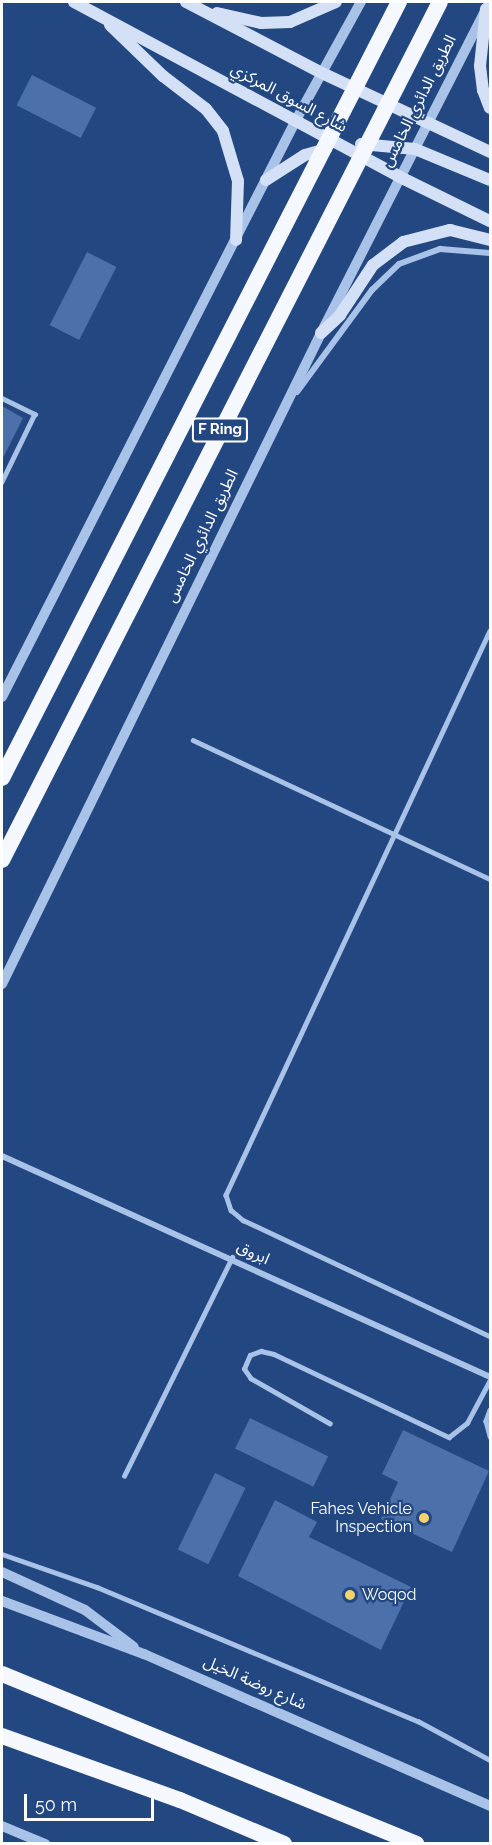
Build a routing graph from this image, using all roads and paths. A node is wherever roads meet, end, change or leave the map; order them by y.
1 (74, 2) edge
2 (186, 2) edge
3 (336, 2) edge
4 (361, 2) edge
5 (399, 2) edge
6 (440, 2) edge
7 (488, 5) edge
8 (198, 8) junction
9 (100, 16) junction
10 (322, 73) junction
11 (490, 108) edge
12 (296, 120) junction
13 (428, 124) junction
14 (341, 145) junction
15 (416, 149) junction
16 (490, 152) edge
17 (400, 177) junction
18 (266, 180) junction
19 (490, 180) edge
20 (490, 221) edge
21 (236, 240) junction
22 (490, 240) edge
23 (490, 253) edge
24 (321, 333) junction
25 (2, 398) edge
26 (287, 404) junction
27 (2, 482) edge
28 (490, 631) edge
29 (2, 697) edge
30 (193, 740) dead end
31 (2, 778) edge
32 (395, 834) junction
33 (2, 860) edge
34 (490, 879) edge
35 (2, 984) edge
36 (2, 1156) edge
37 (232, 1257) junction
38 (490, 1336) edge
39 (490, 1379) edge
40 (490, 1410) edge
41 (330, 1424) dead end
42 (490, 1436) edge
43 (124, 1476) dead end
44 (2, 1554) edge
45 (2, 1572) edge
46 (2, 1600) edge
47 (144, 1654) junction
48 (2, 1674) edge
49 (2, 1736) edge
50 (490, 1760) edge
51 (490, 1806) edge
52 (2, 1826) edge
53 (45, 1844) edge
54 (284, 1844) edge
55 (416, 1844) edge

1 - 9 main road, شارع السوق المركزي
2 - 8 main road
3 - 8 main road
4 - 10 street
5 - 31 highway, F Ring, bridge
6 - 33 highway, الطريق الدائري الخامس / F Ring, bridge
7 - 11 main road
7 - 13 street, الطريق الدائري الخامس
8 - 10 main road
9 - 12 main road, شارع السوق المركزي
9 - 21 main road
10 - 12 street
10 - 13 main road
12 - 14 main road, شارع السوق المركزي
12 - 18 street
13 - 15 street, الطريق الدائري الخامس
13 - 16 main road
14 - 15 main road
14 - 17 main road, شارع السوق المركزي
14 - 18 main road
15 - 17 street, الطريق الدائري الخامس
15 - 19 main road
17 - 20 main road, شارع السوق المركزي
17 - 24 street, الطريق الدائري الخامس
18 - 21 street
21 - 29 street
22 - 24 main road
23 - 26 street
24 - 26 street, الطريق الدائري الخامس
25 - 27 lane
26 - 35 street, الطريق الدائري الخامس
28 - 32 lane
30 - 32 lane
32 - 34 lane
32 - 38 lane
36 - 37 street, ابروق
37 - 39 street, ابروق
37 - 43 lane
39 - 41 lane
40 - 42 lane
44 - 50 lane
45 - 47 street
46 - 47 street, شارع روضة الخيل
47 - 51 street, شارع روضة الخيل
48 - 55 highway
49 - 54 highway
52 - 53 street

